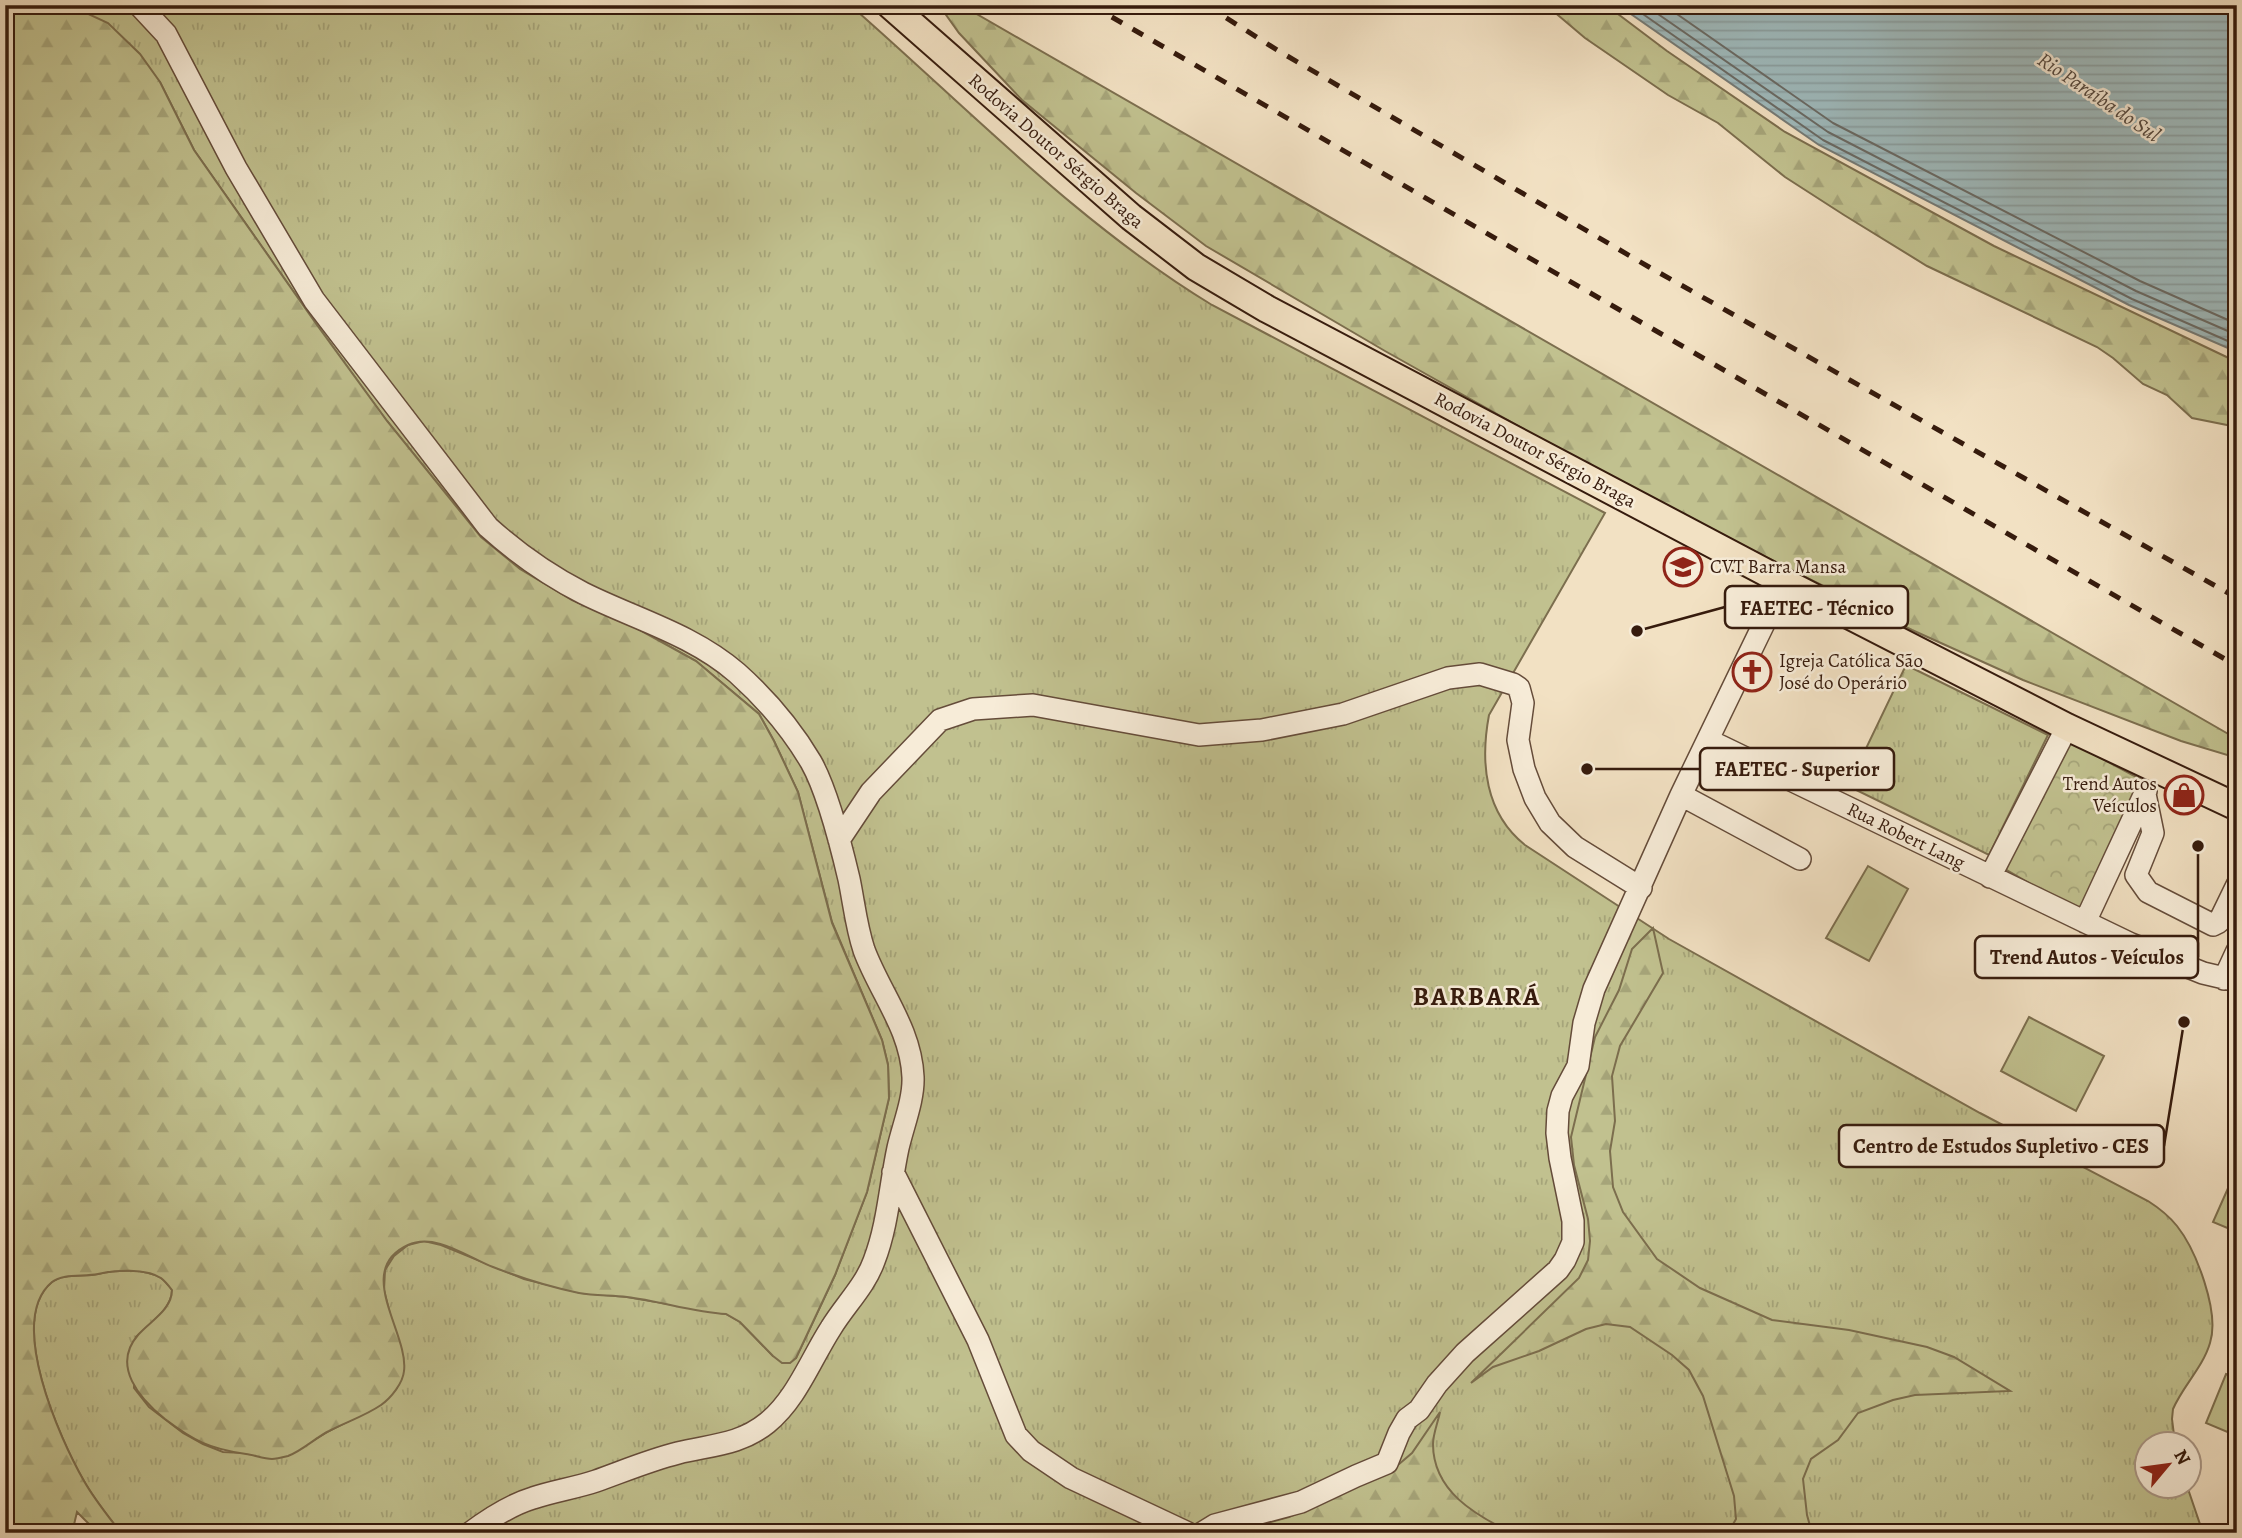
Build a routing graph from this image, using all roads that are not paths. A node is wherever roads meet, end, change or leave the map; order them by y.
1 (139, 5) edge
2 (890, 5) edge
3 (1784, 582) junction
4 (2067, 727) junction
5 (1708, 740) junction
6 (2156, 770) junction
7 (2145, 794) junction
8 (1681, 795) junction
9 (2237, 807) edge
10 (839, 840) junction
11 (1800, 859) dead end
12 (1990, 877) junction
13 (2237, 885) edge
14 (1638, 896) junction
15 (2085, 922) junction
16 (2237, 951) edge
17 (2230, 980) edge
18 (894, 1172) junction
19 (470, 1533) edge
20 (1188, 1533) edge
21 (1202, 1533) edge

1 - 10 street
2 - 3 main road, Rodovia Doutor Sérgio Braga
3 - 4 main road, Rodovia Doutor Sérgio Braga
3 - 5 street
4 - 6 main road, Rodovia Doutor Sérgio Braga
4 - 12 street
5 - 8 street
5 - 12 street, Rua Robert Lang
6 - 7 street
6 - 9 main road, Rodovia Doutor Sérgio Braga
7 - 13 street
7 - 15 street
8 - 11 street
8 - 14 street
10 - 14 street
10 - 18 street
12 - 15 street, Rua Robert Lang
14 - 21 street
15 - 17 street, Rua Robert Lang
16 - 17 street
18 - 19 street
18 - 20 street

